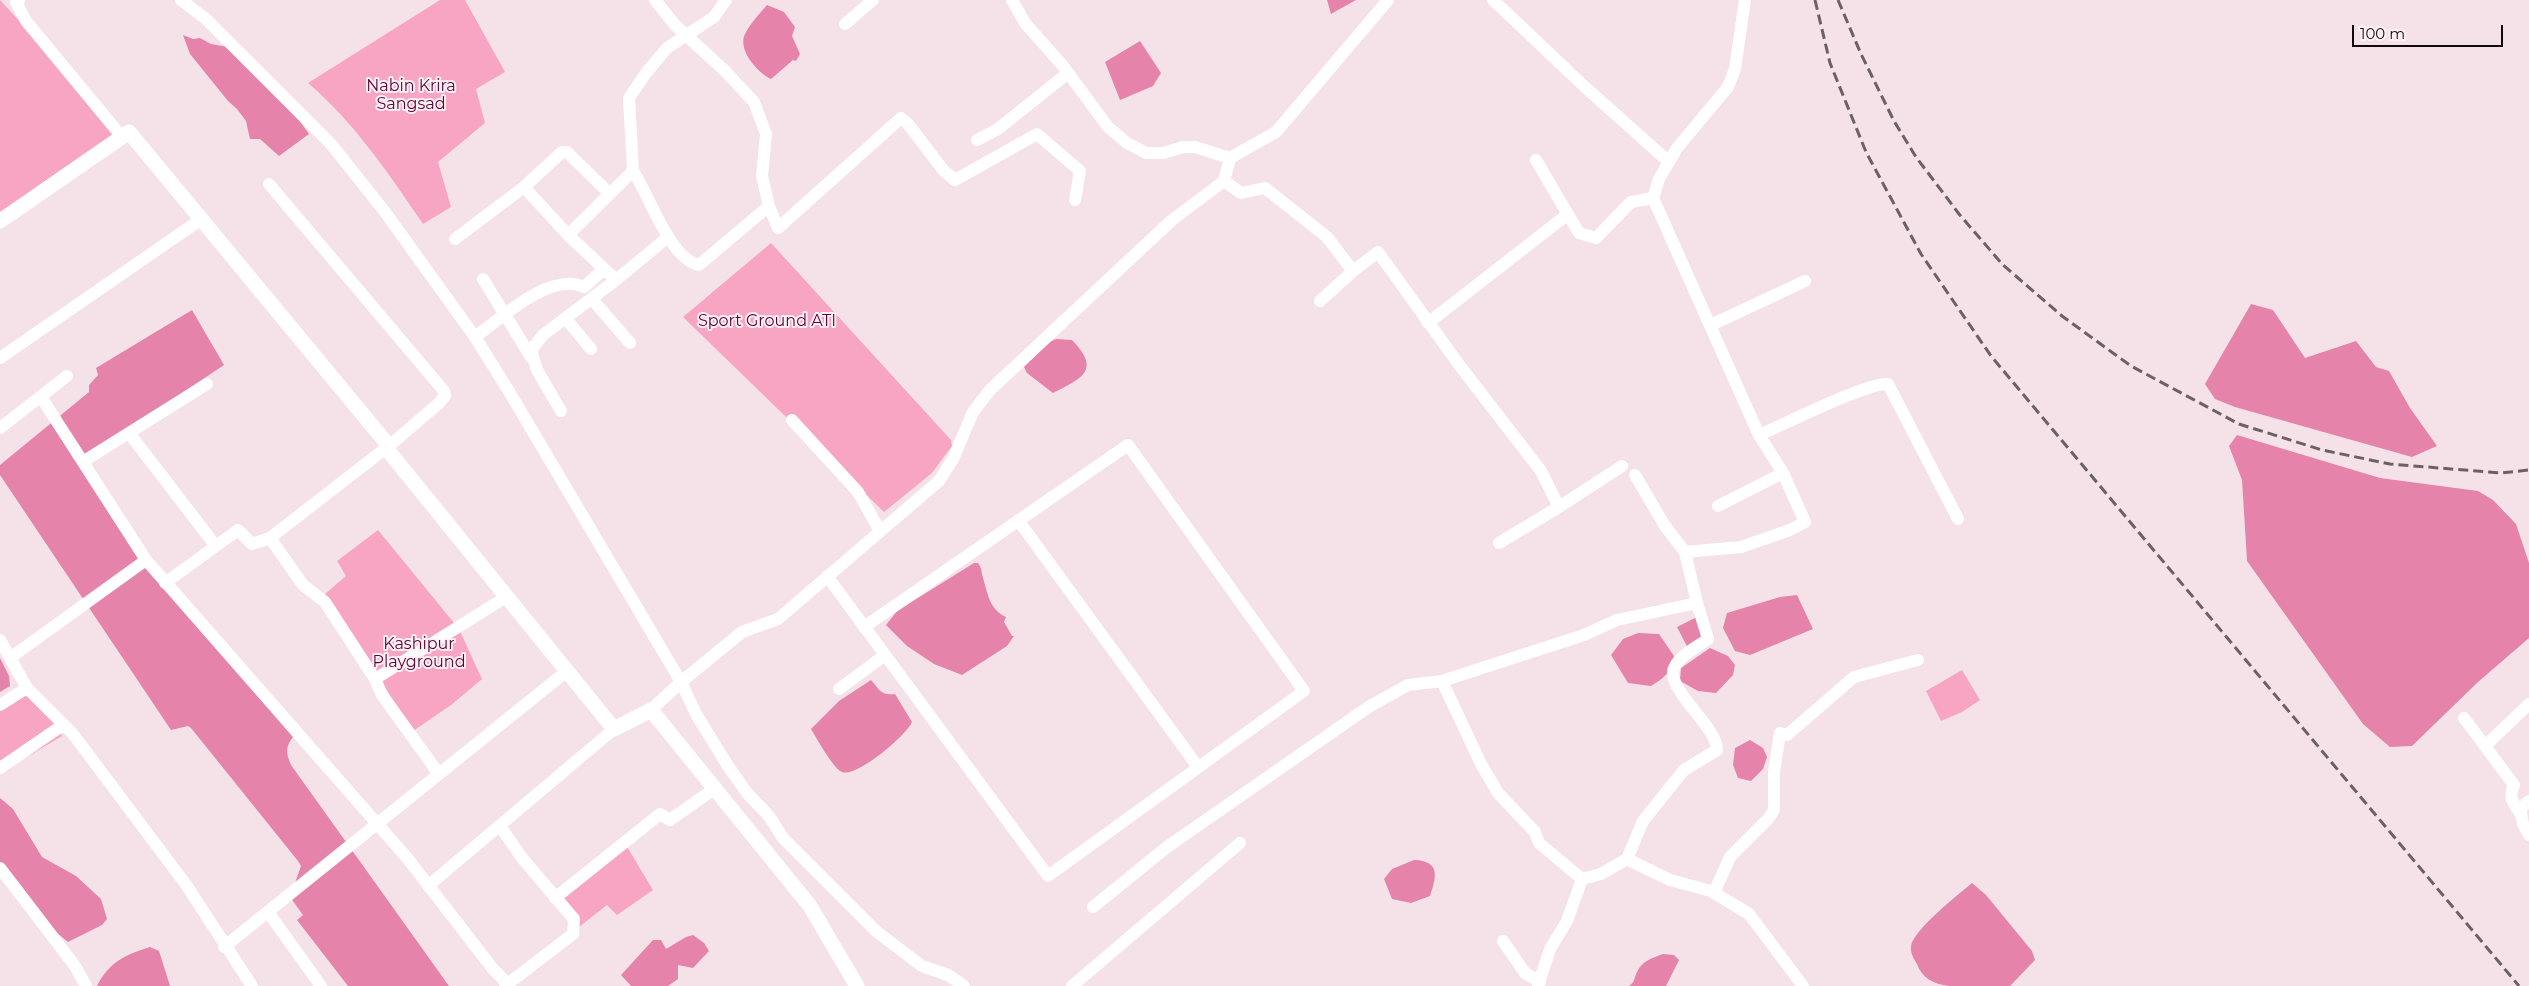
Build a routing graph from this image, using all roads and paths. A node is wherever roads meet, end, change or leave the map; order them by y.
1 (19, 0) edge
2 (181, 0) edge
3 (655, 0) edge
4 (726, 0) edge
5 (873, 0) edge
6 (1012, 0) edge
7 (1388, 0) edge
8 (1493, 0) edge
9 (1745, 0) edge
10 (845, 24) dead end
11 (688, 36) junction
12 (1068, 73) junction
13 (122, 137) junction
14 (977, 140) dead end
15 (1230, 158) junction
16 (1536, 160) dead end
17 (1669, 162) junction
18 (633, 171) junction
19 (1224, 181) junction
20 (269, 184) dead end
21 (524, 187) junction
22 (609, 193) junction
23 (1653, 198) junction
24 (1075, 200) dead end
25 (769, 206) junction
26 (1568, 214) junction
27 (200, 220) junction
28 (0, 221) edge
29 (568, 235) junction
30 (668, 237) junction
31 (455, 239) dead end
32 (603, 270) junction
33 (1353, 271) junction
34 (483, 279) dead end
35 (616, 280) junction
36 (1805, 281) dead end
37 (592, 299) junction
38 (1320, 301) dead end
39 (506, 315) junction
40 (566, 319) junction
41 (1428, 323) junction
42 (1711, 325) junction
43 (475, 337) junction
44 (630, 343) dead end
45 (591, 349) dead end
46 (532, 357) junction
47 (0, 358) edge
48 (67, 376) dead end
49 (208, 384) dead end
50 (41, 397) junction
51 (561, 411) dead end
52 (792, 420) dead end
53 (0, 428) edge
54 (129, 433) junction
55 (1759, 435) junction
56 (388, 447) junction
57 (84, 461) junction
58 (1622, 466) dead end
59 (1784, 473) junction
60 (1635, 476) dead end
61 (1718, 506) dead end
62 (1559, 507) junction
63 (1958, 519) dead end
64 (1018, 520) junction
65 (880, 531) junction
66 (270, 538) junction
67 (1499, 542) dead end
68 (215, 545) junction
69 (1685, 552) junction
70 (146, 560) junction
71 (827, 576) junction
72 (165, 583) junction
73 (506, 596) junction
74 (1697, 603) junction
75 (864, 627) junction
76 (0, 640) edge
77 (885, 655) junction
78 (10, 658) junction
79 (1918, 660) dead end
80 (567, 671) junction
81 (375, 679) junction
82 (1442, 681) junction
83 (682, 682) junction
84 (27, 688) junction
85 (840, 689) dead end
86 (0, 704) edge
87 (2529, 704) edge
88 (651, 710) junction
89 (2464, 718) dead end
90 (63, 724) junction
91 (614, 729) junction
92 (2486, 746) junction
93 (1198, 767) junction
94 (0, 768) edge
95 (439, 774) junction
96 (714, 789) junction
97 (2529, 801) edge
98 (2521, 814) junction
99 (376, 825) junction
100 (500, 826) junction
101 (2529, 835) edge
102 (1240, 843) dead end
103 (1627, 859) junction
104 (0, 868) edge
105 (1582, 879) junction
106 (428, 886) junction
107 (1714, 893) junction
108 (555, 898) junction
109 (1093, 907) dead end
110 (268, 912) junction
111 (1503, 941) dead end
112 (224, 947) junction
113 (1539, 984) edge
114 (506, 985) edge
115 (86, 986) edge
116 (252, 986) edge
117 (321, 986) edge
118 (858, 986) edge
119 (964, 986) edge
120 (1072, 986) edge
121 (1804, 986) edge

1 - 13 street
2 - 43 street
3 - 11 street
4 - 11 street
5 - 10 street
6 - 12 street
7 - 15 street
8 - 17 street
9 - 17 street
11 - 18 street
11 - 25 street
12 - 14 street
12 - 15 street
13 - 27 street
13 - 28 street
15 - 19 street
16 - 26 street
17 - 23 street
18 - 22 street
18 - 30 street
19 - 33 street
19 - 65 street
20 - 56 street
21 - 22 street
21 - 29 street
21 - 31 street
22 - 29 street
23 - 26 street
23 - 42 street
24 - 25 street
25 - 30 street
26 - 41 street
27 - 47 street
27 - 56 street
29 - 32 street
30 - 35 street
32 - 35 street
32 - 39 street
33 - 38 street
33 - 41 street
34 - 39 street
35 - 37 street
36 - 42 street
37 - 40 street
37 - 44 street
39 - 43 street
39 - 46 street
40 - 45 street
40 - 46 street
41 - 62 street
42 - 55 street
43 - 83 street
46 - 51 street
48 - 50 street
49 - 54 street
50 - 53 street
50 - 57 street
52 - 65 street
54 - 57 street
54 - 68 street
55 - 59 street
55 - 63 street
56 - 66 street
56 - 73 street
57 - 70 street
58 - 62 street
59 - 61 street
59 - 69 street
60 - 69 street
62 - 67 street
64 - 75 street
64 - 93 street
64 - 93 street
65 - 71 street
66 - 68 street
66 - 81 street
68 - 72 street
69 - 74 street
70 - 72 street
70 - 78 street
71 - 75 street
71 - 83 street
72 - 99 street
73 - 80 street
73 - 81 street
74 - 82 street
74 - 103 street
75 - 77 street
76 - 78 street
77 - 85 street
77 - 93 street
78 - 84 street
79 - 107 street
80 - 91 street
80 - 95 street
81 - 95 street
82 - 105 street
82 - 109 street
83 - 88 street
83 - 119 street
84 - 86 street
84 - 90 street
87 - 92 street
88 - 91 street
88 - 96 street
89 - 92 street
90 - 94 street
90 - 112 street
91 - 100 street
92 - 98 street
95 - 99 street
96 - 108 street
96 - 118 street
97 - 98 street
98 - 101 street
99 - 106 street
99 - 110 street
100 - 106 street
100 - 108 street
102 - 120 street
103 - 105 street
103 - 107 street
104 - 115 street
105 - 113 street
106 - 114 street
107 - 121 street
108 - 114 street
110 - 112 street
110 - 117 street
111 - 113 street
112 - 116 street

